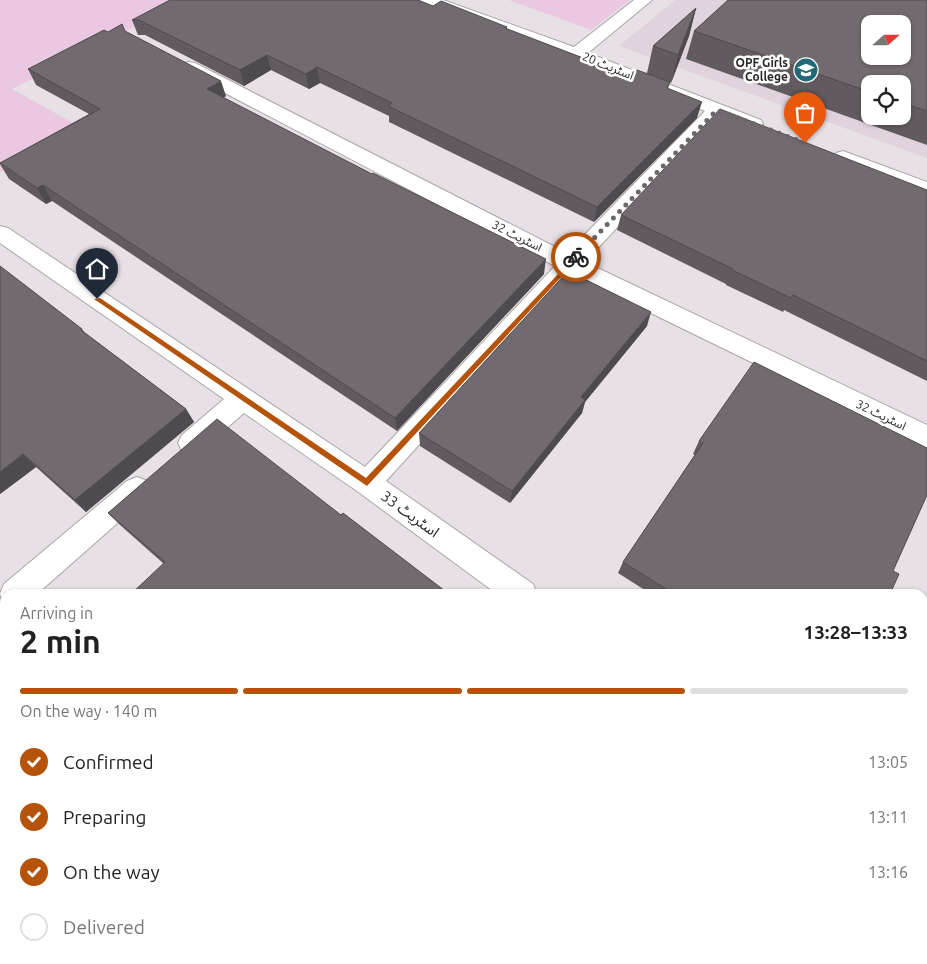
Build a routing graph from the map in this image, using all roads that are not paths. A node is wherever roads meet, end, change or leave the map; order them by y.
1 (428, 0) edge
2 (644, 0) edge
3 (576, 54) junction
4 (174, 59) edge
5 (717, 110) junction
6 (772, 130) edge
7 (827, 151) edge
8 (927, 189) edge
9 (0, 233) edge
10 (570, 264) junction
11 (243, 398) junction
12 (927, 437) edge
13 (367, 482) junction
14 (21, 589) edge
15 (515, 589) edge

1 - 3 street, اسٹریٹ 20
2 - 3 street
3 - 5 street, اسٹریٹ 20
4 - 10 street, اسٹریٹ 32
5 - 6 street, اسٹریٹ 20
5 - 10 street
7 - 8 street
9 - 11 street, اسٹریٹ 33
10 - 12 street, اسٹریٹ 32
10 - 13 street
11 - 13 street, اسٹریٹ 33
11 - 14 street
13 - 15 street, اسٹریٹ 33

